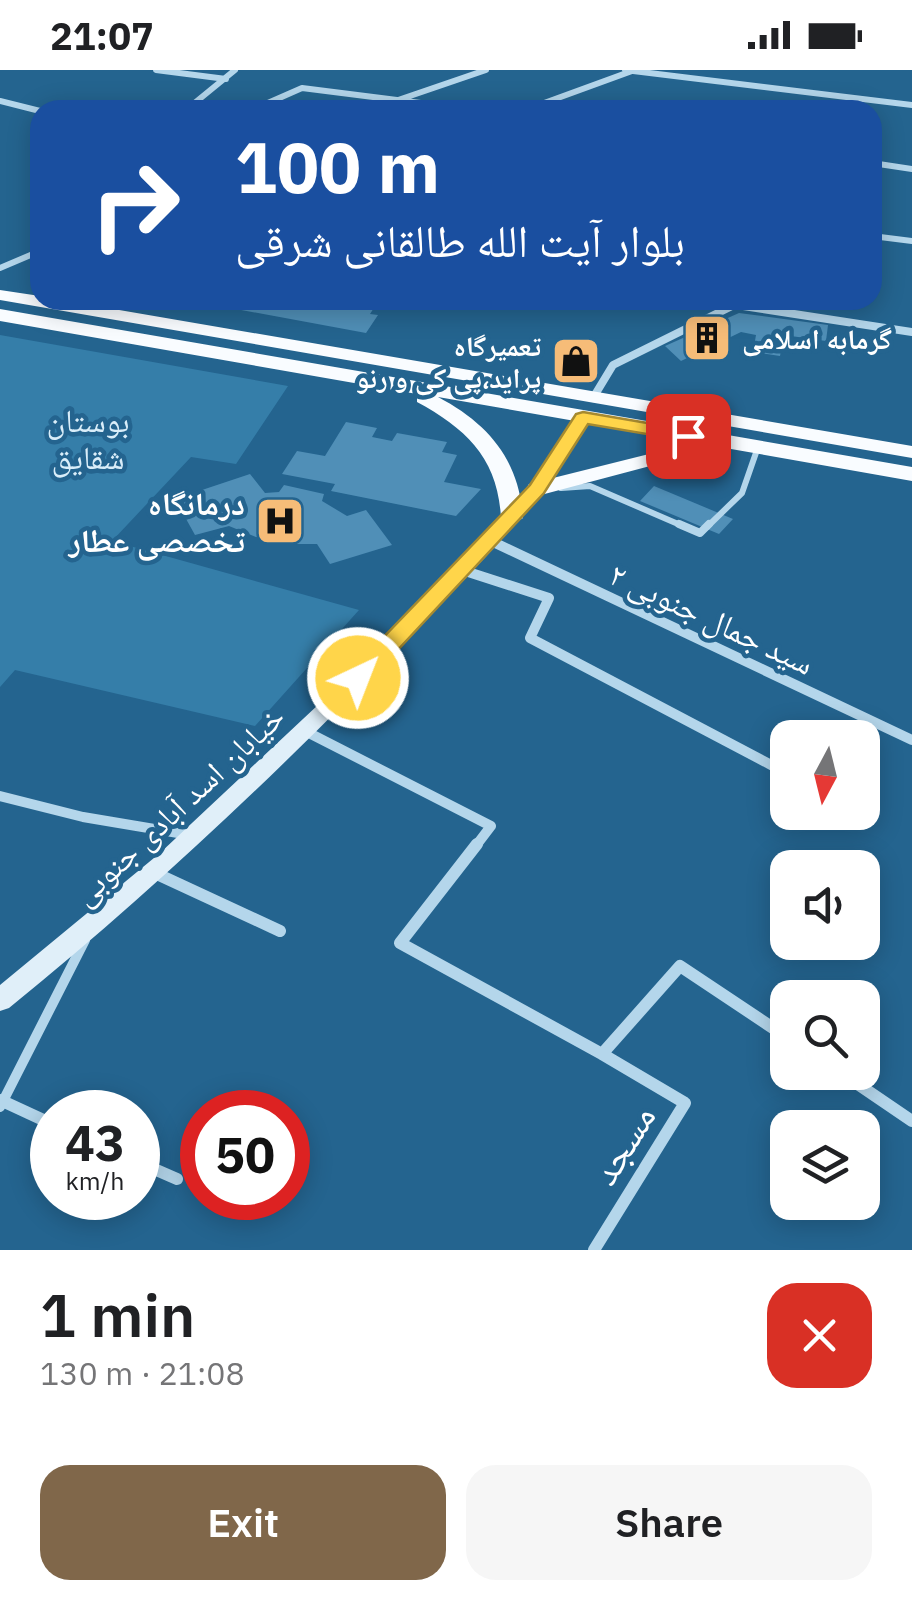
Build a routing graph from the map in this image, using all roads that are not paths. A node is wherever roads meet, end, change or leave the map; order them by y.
1 (156, 70) edge
2 (235, 70) edge
3 (486, 70) edge
4 (625, 70) edge
5 (634, 70) edge
6 (226, 79) junction
7 (199, 100) edge
8 (275, 100) edge
9 (404, 100) joint
10 (552, 100) edge
11 (872, 100) edge
12 (882, 101) edge
13 (0, 102) edge
14 (912, 105) edge
15 (30, 109) edge
16 (882, 164) edge
17 (912, 169) edge
18 (882, 237) edge
19 (912, 241) edge
20 (30, 256) edge
21 (0, 268) edge
22 (0, 295) edge
23 (30, 299) edge
24 (102, 310) edge
25 (722, 310) edge
26 (784, 310) edge
27 (0, 315) edge
28 (912, 332) edge
29 (398, 385) junction
30 (588, 408) junction
31 (758, 448) junction
32 (912, 452) edge
33 (912, 474) edge
34 (537, 489) junction
35 (512, 518) junction
36 (491, 541) junction
37 (461, 569) junction
38 (307, 732) junction
39 (912, 740) edge
40 (770, 765) edge
41 (0, 796) edge
42 (199, 836) junction
43 (157, 874) junction
44 (280, 931) dead end
45 (89, 932) junction
46 (0, 1000) edge
47 (770, 1026) edge
48 (602, 1054) junction
49 (867, 1090) edge
50 (1, 1103) edge
51 (30, 1115) edge
52 (912, 1120) edge
53 (160, 1172) edge
54 (177, 1179) dead end
55 (594, 1250) edge

1 - 6 street
2 - 6 street
3 - 9 street
4 - 5 street
5 - 10 street
5 - 11 street
6 - 7 street
8 - 9 street
12 - 14 street
13 - 15 street
16 - 17 street
18 - 19 street
20 - 21 street
22 - 23 main road
24 - 30 main road
25 - 30 street
26 - 28 street
27 - 29 main road
29 - 30 main road
29 - 35 main road
30 - 31 main road
30 - 32 main road
30 - 34 main road, خیابان اسد آبادی جنوبی
31 - 33 main road
31 - 34 main road
31 - 34 lane
34 - 35 main road, خیابان اسد آبادی جنوبی
35 - 36 main road, خیابان اسد آبادی جنوبی
36 - 37 main road, خیابان اسد آبادی جنوبی
36 - 39 street, سید جمال جنوبی ۲
37 - 38 main road, خیابان اسد آبادی جنوبی
37 - 40 street
38 - 42 main road, خیابان اسد آبادی جنوبی
38 - 48 street
41 - 42 street
42 - 43 main road, خیابان اسد آبادی جنوبی
43 - 44 street
43 - 45 main road, خیابان اسد آبادی جنوبی
45 - 46 main road, خیابان اسد آبادی جنوبی
45 - 50 lane
47 - 48 street
48 - 55 street, مسجد
49 - 52 street
50 - 51 street
53 - 54 street

